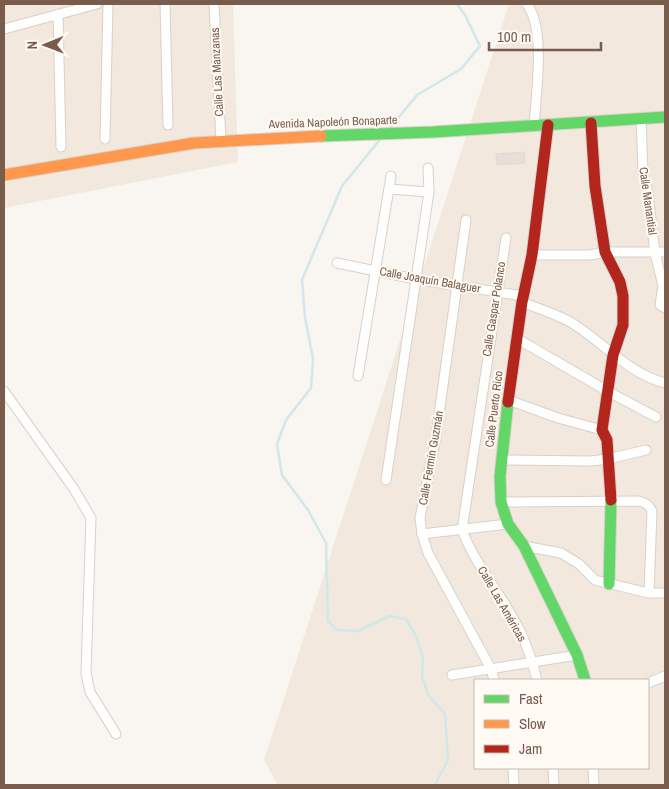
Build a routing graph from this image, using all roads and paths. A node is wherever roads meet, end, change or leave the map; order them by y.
1 (96, 4) edge
2 (108, 4) edge
3 (165, 4) edge
4 (214, 4) edge
5 (527, 4) edge
6 (58, 14) junction
7 (4, 29) edge
8 (665, 117) edge
9 (641, 119) junction
10 (591, 123) junction
11 (548, 124) junction
12 (168, 125) dead end
13 (534, 126) junction
14 (105, 139) dead end
15 (221, 141) junction
16 (61, 147) dead end
17 (428, 168) dead end
18 (4, 175) edge
19 (391, 176) dead end
20 (389, 189) junction
21 (429, 192) junction
22 (466, 220) dead end
23 (506, 238) dead end
24 (605, 252) junction
25 (655, 252) junction
26 (665, 252) edge
27 (532, 254) junction
28 (337, 263) dead end
29 (376, 270) junction
30 (416, 279) junction
31 (457, 286) junction
32 (496, 292) junction
33 (523, 299) junction
34 (665, 308) edge
35 (516, 338) junction
36 (612, 355) junction
37 (358, 376) dead end
38 (665, 383) edge
39 (4, 392) edge
40 (609, 392) junction
41 (508, 400) junction
42 (656, 417) dead end
43 (602, 430) junction
44 (646, 450) dead end
45 (608, 459) junction
46 (502, 460) junction
47 (386, 480) dead end
48 (501, 502) junction
49 (611, 502) junction
50 (508, 524) junction
51 (462, 530) junction
52 (422, 534) junction
53 (524, 546) junction
54 (609, 584) junction
55 (650, 593) junction
56 (665, 594) edge
57 (577, 655) junction
58 (533, 662) junction
59 (490, 669) junction
60 (452, 675) dead end
61 (665, 676) edge
62 (494, 679) edge
63 (538, 679) edge
64 (585, 679) edge
65 (649, 683) edge
66 (116, 734) dead end
67 (513, 769) edge
68 (553, 769) edge
69 (594, 769) edge
70 (514, 785) edge
71 (554, 785) edge
72 (594, 785) edge

1 - 6 street
2 - 14 street
3 - 12 street
4 - 15 street, Calle Las Manzanas
5 - 13 street
6 - 7 street
6 - 16 street
8 - 9 street, Avenida Napoleón Bonaparte
9 - 10 street, Avenida Napoleón Bonaparte
9 - 25 street, Calle Manantial
10 - 11 street, Avenida Napoleón Bonaparte
10 - 24 street
11 - 13 street, Avenida Napoleón Bonaparte
11 - 27 street, Calle Puerto Rico
13 - 15 street, Avenida Napoleón Bonaparte
15 - 18 street, Avenida Napoleón Bonaparte
17 - 21 street
19 - 20 street
20 - 21 street
20 - 29 street
21 - 30 street
22 - 31 street, Calle Fermín Guzmán
23 - 32 street, Calle Gaspar Polanco
24 - 25 street
24 - 27 street
24 - 36 street
25 - 26 street
25 - 34 street, Calle Manantial
27 - 33 street, Calle Puerto Rico
28 - 29 street, Calle Joaquín Balaguer
29 - 30 street, Calle Joaquín Balaguer
29 - 37 street
30 - 31 street, Calle Joaquín Balaguer
30 - 47 street
31 - 32 street, Calle Joaquín Balaguer
31 - 52 street, Calle Fermín Guzmán
32 - 33 street, Calle Joaquín Balaguer
32 - 51 street, Calle Gaspar Polanco
33 - 35 street, Calle Puerto Rico
33 - 36 street, Calle Joaquín Balaguer
35 - 40 street
35 - 41 street, Calle Puerto Rico
36 - 38 street, Calle Joaquín Balaguer
36 - 40 street
39 - 66 street
40 - 42 street
40 - 43 street
41 - 43 street
41 - 46 street, Calle Puerto Rico
43 - 45 street
44 - 45 street
45 - 46 street
45 - 49 street
46 - 48 street, Calle Puerto Rico
48 - 49 street
48 - 50 street, Calle Puerto Rico
49 - 54 street
49 - 55 street
50 - 51 street
50 - 53 street, Calle Puerto Rico
51 - 52 street
51 - 58 street, Calle Las Américas
52 - 59 street, Calle Fermín Guzmán
53 - 54 street
53 - 57 street, Calle Puerto Rico
54 - 55 street
55 - 56 street
57 - 58 street
57 - 64 street, Calle Puerto Rico
58 - 59 street
58 - 63 street, Calle Las Américas
59 - 60 street
59 - 62 street, Calle Fermín Guzmán
61 - 65 street
67 - 70 street
68 - 71 street
69 - 72 street

